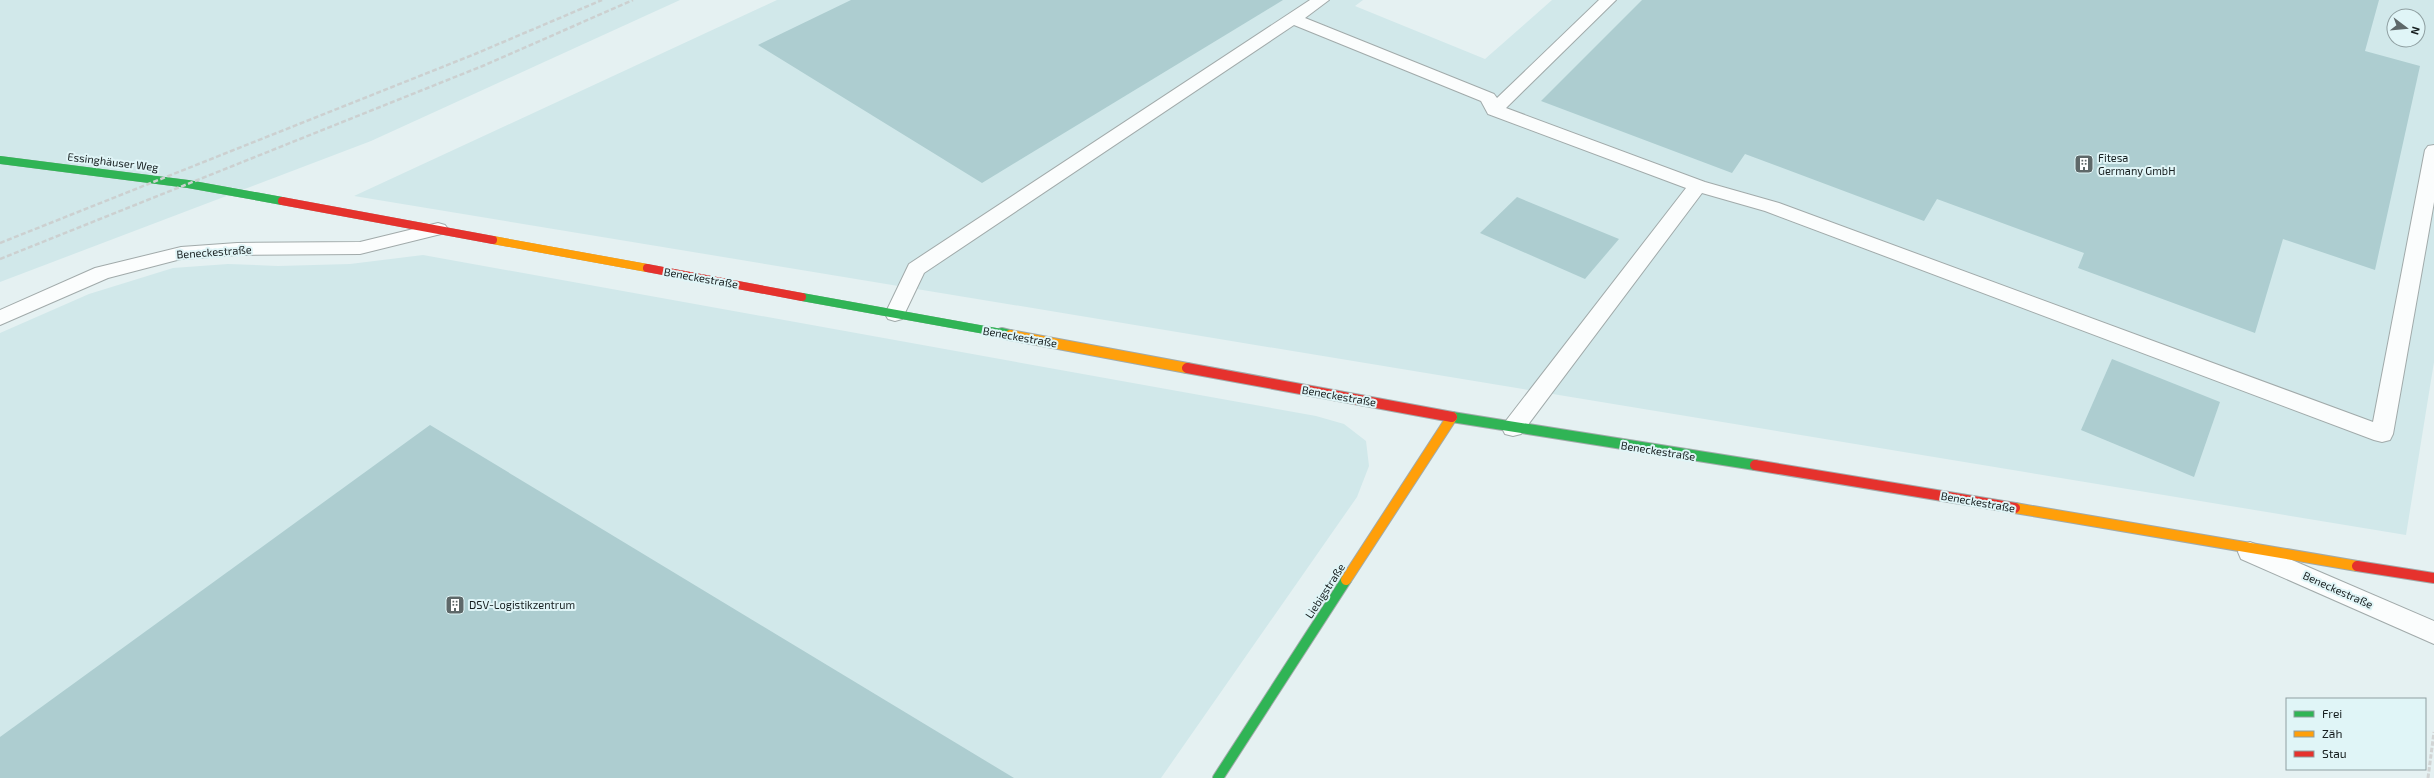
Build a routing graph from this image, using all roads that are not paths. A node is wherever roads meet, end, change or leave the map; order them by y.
1 (1321, 0) edge
2 (1608, 0) edge
3 (1291, 18) junction
4 (1494, 110) junction
5 (2434, 150) edge
6 (0, 160) edge
7 (1698, 186) junction
8 (223, 190) joint
9 (438, 228) junction
10 (895, 314) junction
11 (0, 318) edge
12 (1452, 417) junction
13 (1513, 428) junction
14 (2242, 548) junction
15 (2434, 578) edge
16 (2434, 633) edge
17 (1218, 778) edge

1 - 3 street
2 - 4 street
3 - 4 street
3 - 10 street
4 - 7 street
5 - 7 street
6 - 8 street, Essinghäuser Weg
7 - 13 street
8 - 9 street, Beneckestraße
9 - 10 street, Beneckestraße
9 - 11 street, Beneckestraße
10 - 12 street, Beneckestraße
12 - 13 street, Beneckestraße
12 - 17 street, Liebigstraße
13 - 14 street, Beneckestraße
14 - 15 street, Beneckestraße
14 - 16 street, Beneckestraße

